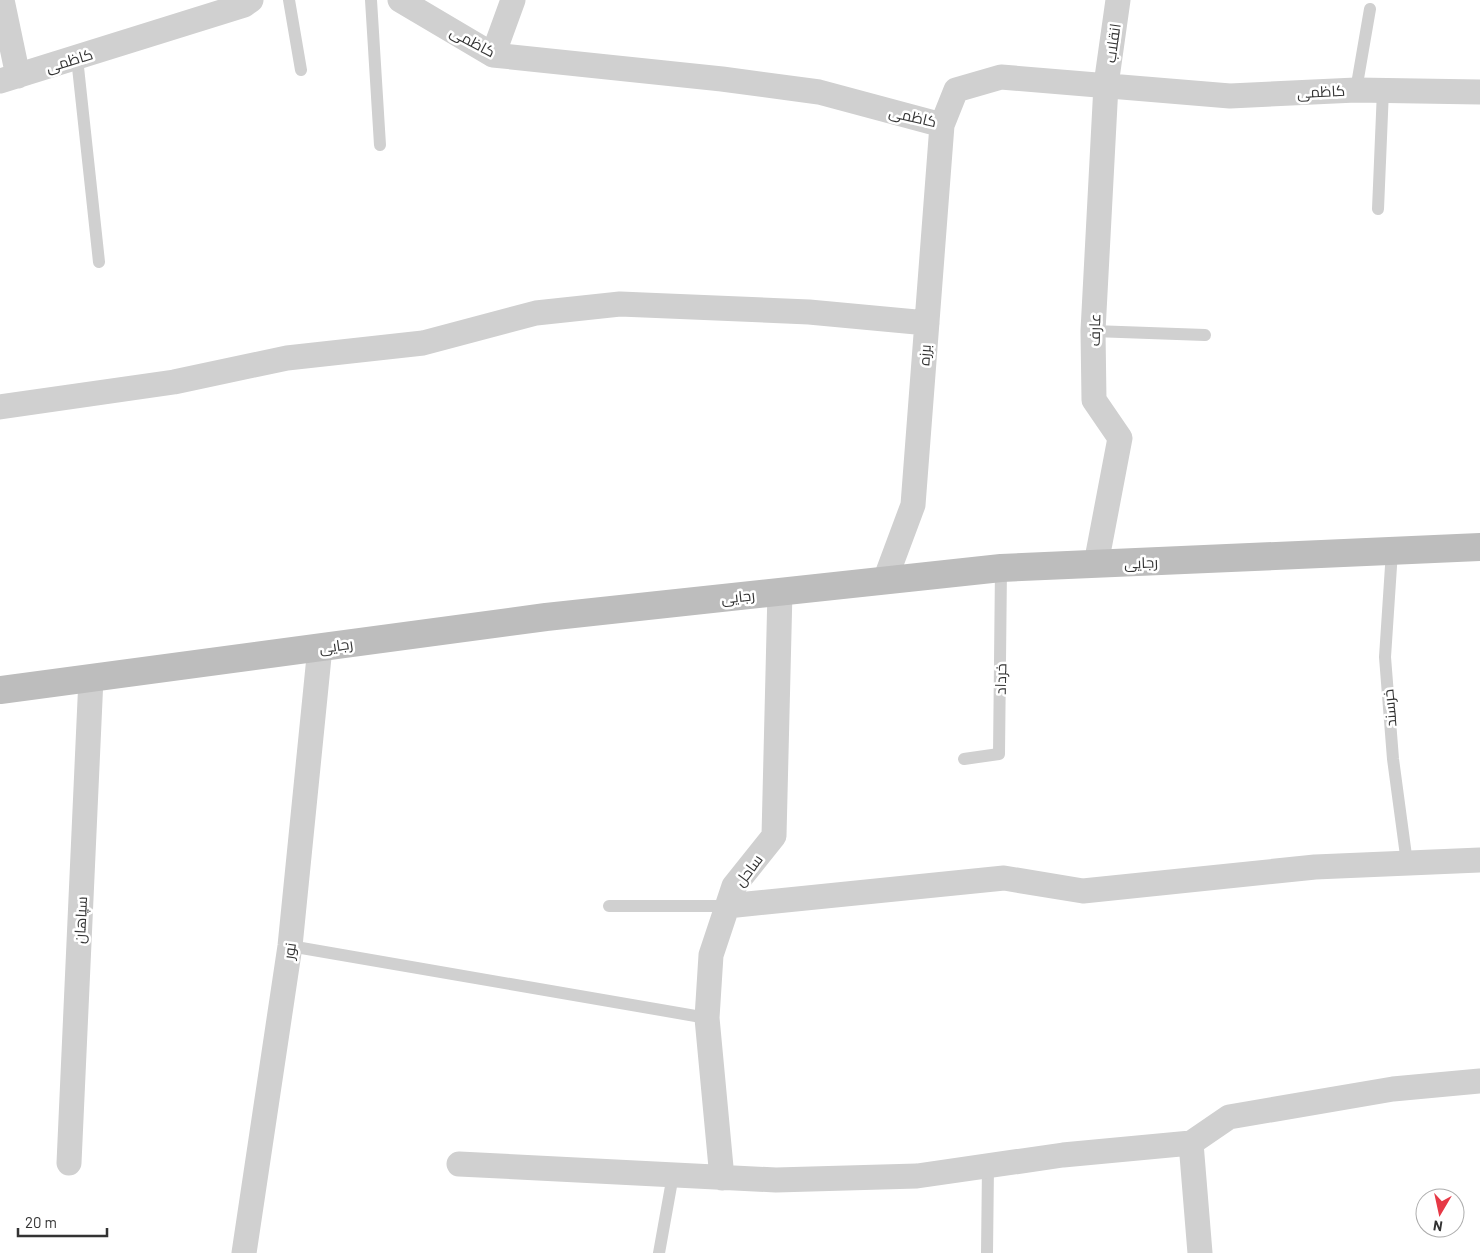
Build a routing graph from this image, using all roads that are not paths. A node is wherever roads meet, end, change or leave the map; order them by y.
1 (2, 0) edge
2 (251, 0) edge
3 (289, 0) edge
4 (371, 0) edge
5 (400, 0) edge
6 (513, 0) edge
7 (1118, 0) edge
8 (1370, 9) dead end
9 (493, 55) junction
10 (77, 58) junction
11 (301, 70) dead end
12 (9, 78) edge
13 (1106, 85) junction
14 (1356, 90) junction
15 (1383, 90) junction
16 (1480, 92) edge
17 (942, 125) junction
18 (380, 145) dead end
19 (1378, 209) dead end
20 (99, 262) dead end
21 (927, 323) junction
22 (1093, 332) junction
23 (1205, 335) dead end
24 (0, 407) edge
25 (1480, 547) edge
26 (1392, 552) junction
27 (1096, 564) junction
28 (1002, 568) junction
29 (885, 580) junction
30 (780, 591) junction
31 (320, 647) junction
32 (92, 678) junction
33 (0, 690) edge
34 (964, 759) dead end
35 (1480, 860) edge
36 (1407, 863) junction
37 (609, 906) dead end
38 (727, 906) junction
39 (290, 946) junction
40 (707, 1018) junction
41 (1480, 1081) edge
42 (1191, 1143) junction
43 (69, 1163) dead end
44 (459, 1164) dead end
45 (988, 1166) junction
46 (673, 1175) junction
47 (722, 1178) junction
48 (244, 1253) edge
49 (659, 1253) edge
50 (987, 1253) edge
51 (1200, 1253) edge

1 - 12 street
2 - 10 street, کاظمی
3 - 11 lane
4 - 18 lane
5 - 9 street, کاظمی
6 - 9 street
7 - 13 street, انقلاب
8 - 14 lane
9 - 17 street, کاظمی
10 - 12 street, کاظمی
10 - 20 lane
13 - 14 street, کاظمی
13 - 17 street, کاظمی
13 - 22 street, عارف
14 - 15 street, کاظمی
15 - 16 street, کاظمی
15 - 19 lane
17 - 21 street, برزه
21 - 24 street
21 - 29 street, برزه
22 - 23 lane
22 - 27 street, عارف
25 - 26 street, رجایی
26 - 27 street, رجایی
26 - 36 lane, خرسند
27 - 28 street, رجایی
28 - 29 street, رجایی
28 - 34 lane, خرداد
29 - 30 street, رجایی
30 - 31 street, رجایی
30 - 38 street, ساحل
31 - 32 street, رجایی
31 - 39 street, نور
32 - 33 street, رجایی
32 - 43 street, سپاهان
35 - 36 street
36 - 38 street
37 - 38 lane
38 - 40 street, ساحل
39 - 40 lane
39 - 48 street, نور
40 - 47 street, ساحل
41 - 42 street
42 - 45 street
42 - 51 street
44 - 46 street
45 - 47 street
45 - 50 lane
46 - 47 street
46 - 49 lane

